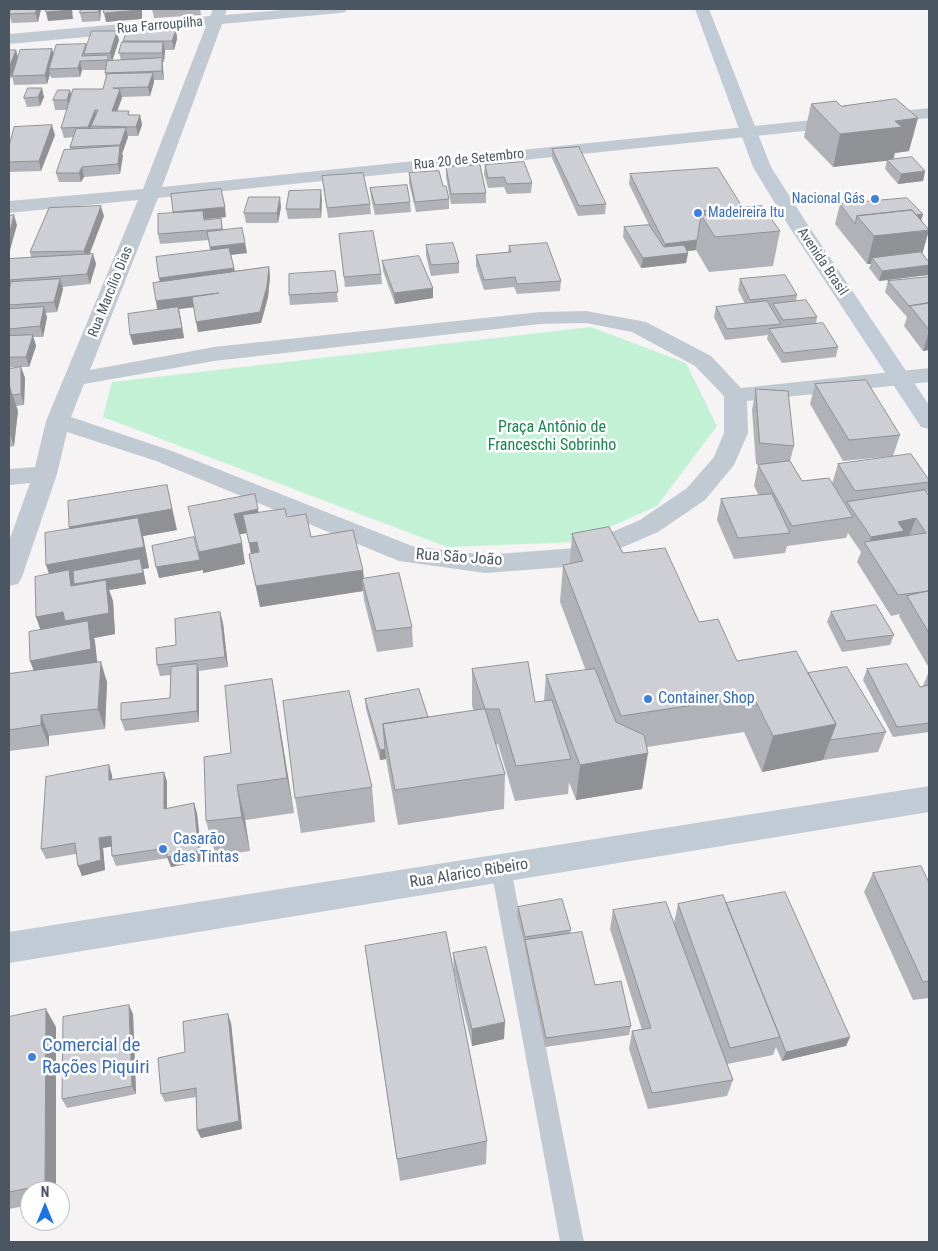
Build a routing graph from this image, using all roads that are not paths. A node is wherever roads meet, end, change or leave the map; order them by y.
1 (340, 9) edge
2 (702, 9) edge
3 (218, 15) edge
4 (9, 39) edge
5 (929, 113) edge
6 (747, 129) junction
7 (150, 194) junction
8 (9, 207) edge
9 (929, 375) edge
10 (900, 378) junction
11 (76, 379) junction
12 (735, 395) junction
13 (58, 421) junction
14 (929, 422) edge
15 (45, 474) junction
16 (9, 477) edge
17 (9, 577) edge
18 (929, 800) edge
19 (501, 869) junction
20 (9, 948) edge
21 (572, 1242) edge

1 - 3 street, Rua Farroupilha
2 - 6 main road, Avenida Brasil
3 - 4 street, Rua Farroupilha
3 - 7 street, Rua Marcílio Dias
5 - 6 street, Rua 20 de Setembro
6 - 7 street, Rua 20 de Setembro
6 - 10 main road, Avenida Brasil
7 - 8 street, Rua 20 de Setembro
7 - 11 street, Rua Marcílio Dias
9 - 10 street
10 - 12 street
10 - 14 main road, Avenida Brasil
11 - 12 street
11 - 13 street, Rua Marcílio Dias
12 - 13 street, Rua São João
13 - 15 street, Rua Marcílio Dias
15 - 16 street
15 - 17 street, Rua Marcílio Dias
18 - 19 main road, Rua Alarico Ribeiro
19 - 20 main road, Rua Alarico Ribeiro
19 - 21 lane

